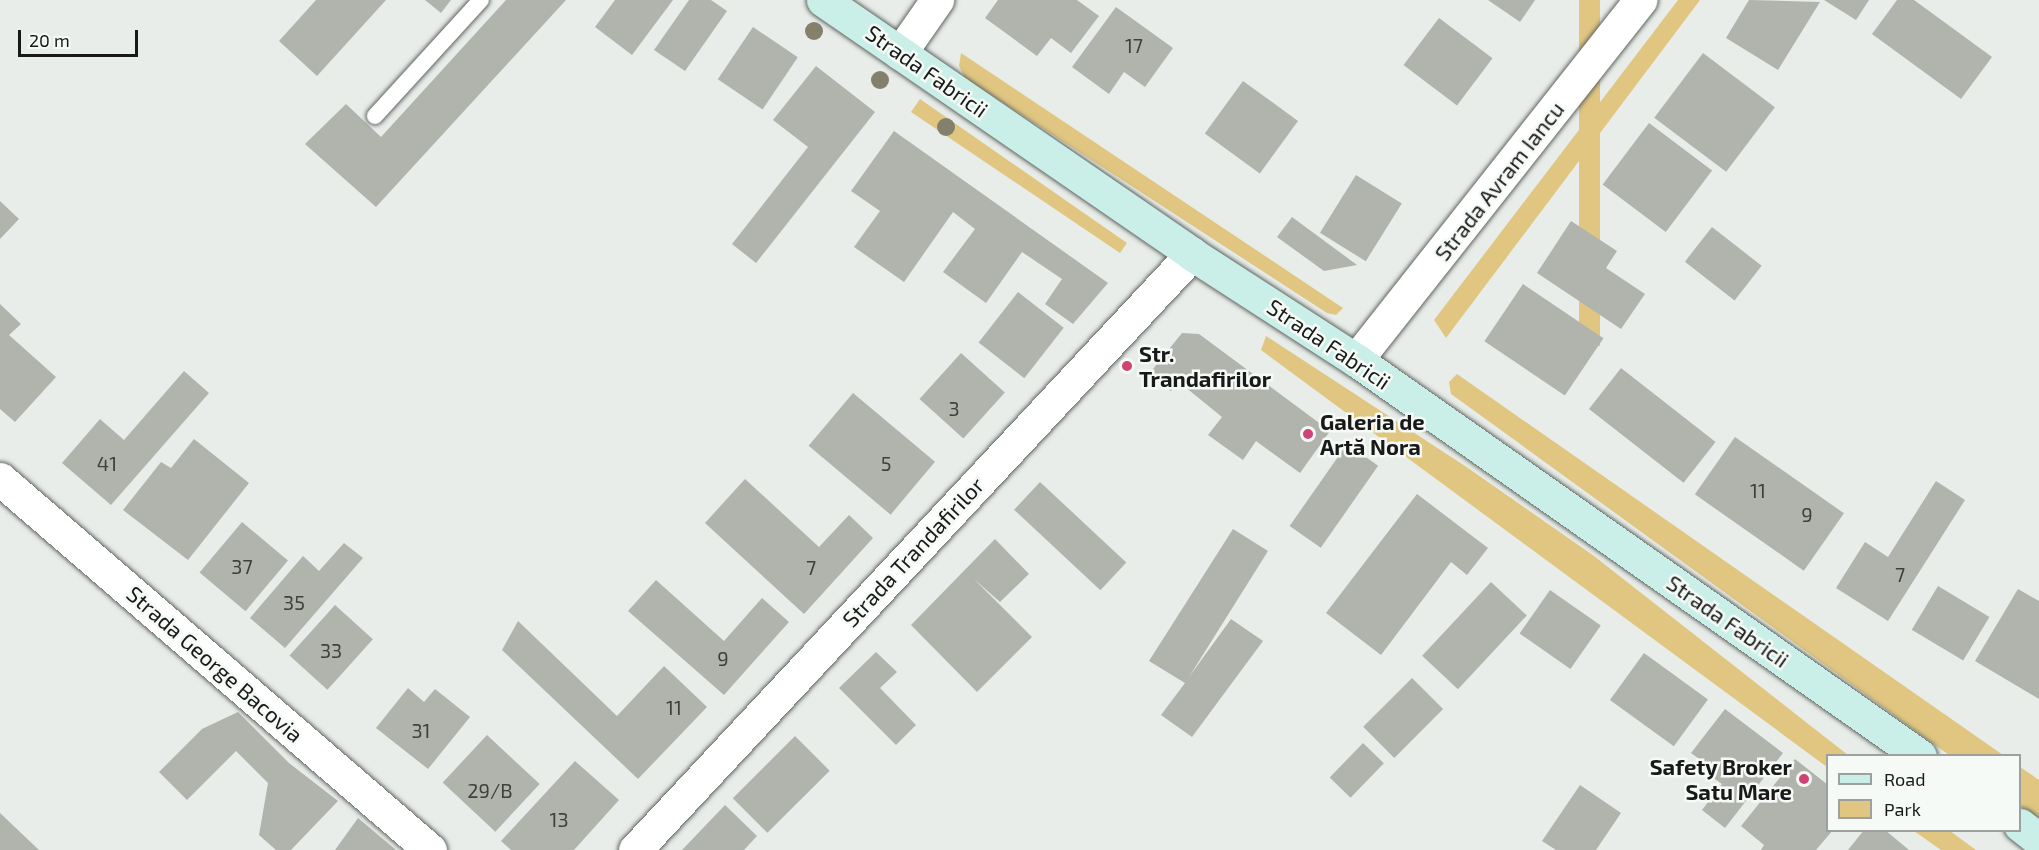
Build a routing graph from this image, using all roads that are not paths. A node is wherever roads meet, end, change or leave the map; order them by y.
1 (481, 0) edge
2 (823, 0) edge
3 (937, 0) edge
4 (1640, 0) edge
5 (900, 53) junction
6 (375, 116) dead end
7 (1192, 254) junction
8 (1356, 360) junction
9 (0, 478) edge
10 (1917, 754) edge
11 (430, 850) edge
12 (635, 850) edge

1 - 6 lane
2 - 5 main road, Strada Fabricii
3 - 5 street
4 - 8 street, Strada Avram Iancu
5 - 7 main road, Strada Fabricii
7 - 8 main road, Strada Fabricii
7 - 12 street, Strada Trandafirilor
8 - 10 main road, Strada Fabricii
9 - 11 street, Strada George Bacovia

